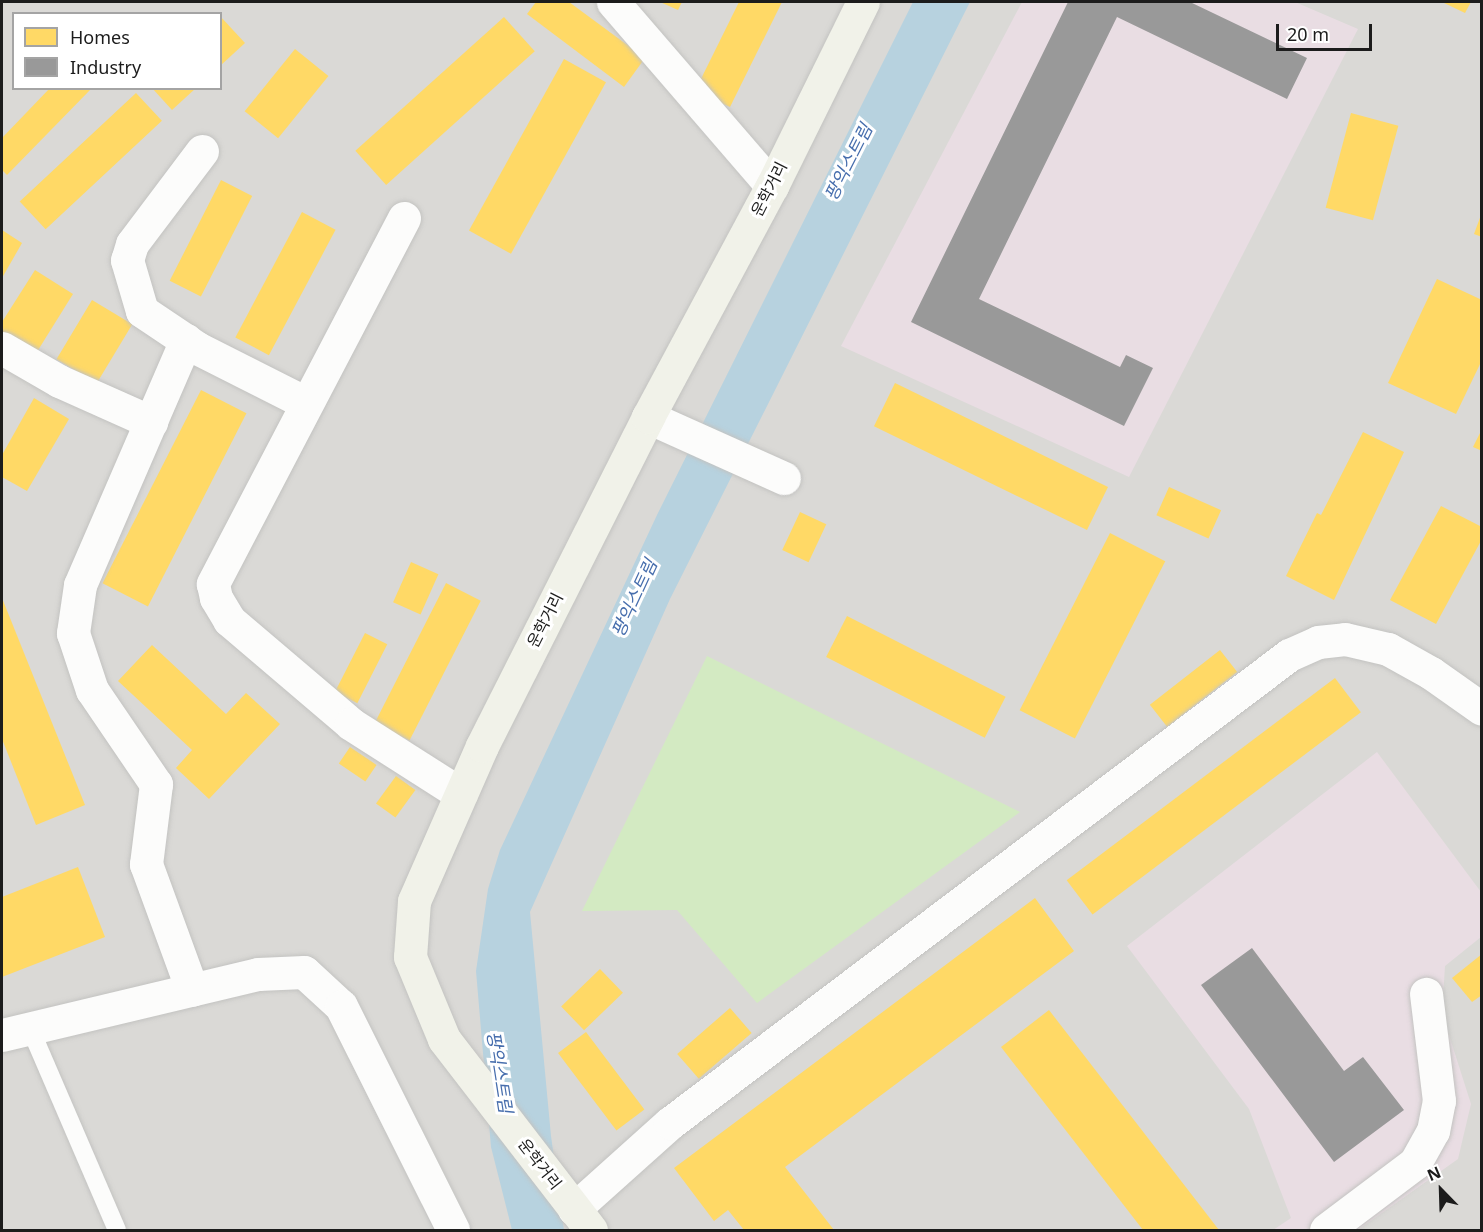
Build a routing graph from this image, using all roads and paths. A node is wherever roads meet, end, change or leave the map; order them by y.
1 (614, 2) edge
2 (863, 2) edge
3 (202, 151) dead end
4 (772, 186) junction
5 (404, 218) dead end
6 (186, 340) junction
7 (2, 348) edge
8 (306, 403) junction
9 (648, 417) junction
10 (151, 422) junction
11 (773, 473) dead end
12 (1482, 709) edge
13 (461, 794) junction
14 (192, 990) junction
15 (1426, 994) dead end
16 (16, 1032) edge
17 (575, 1211) edge
18 (117, 1230) edge
19 (453, 1230) edge
20 (1326, 1230) edge

1 - 4 street
2 - 4 main road, 운학거리
3 - 6 street
4 - 9 main road, 운학거리
5 - 8 street
6 - 8 street
6 - 10 street
7 - 10 street
8 - 13 street
9 - 11 street
9 - 13 main road, 운학거리
10 - 14 street
12 - 17 street
13 - 17 main road, 운학거리
14 - 16 street
14 - 19 street
15 - 20 street
16 - 18 lane

